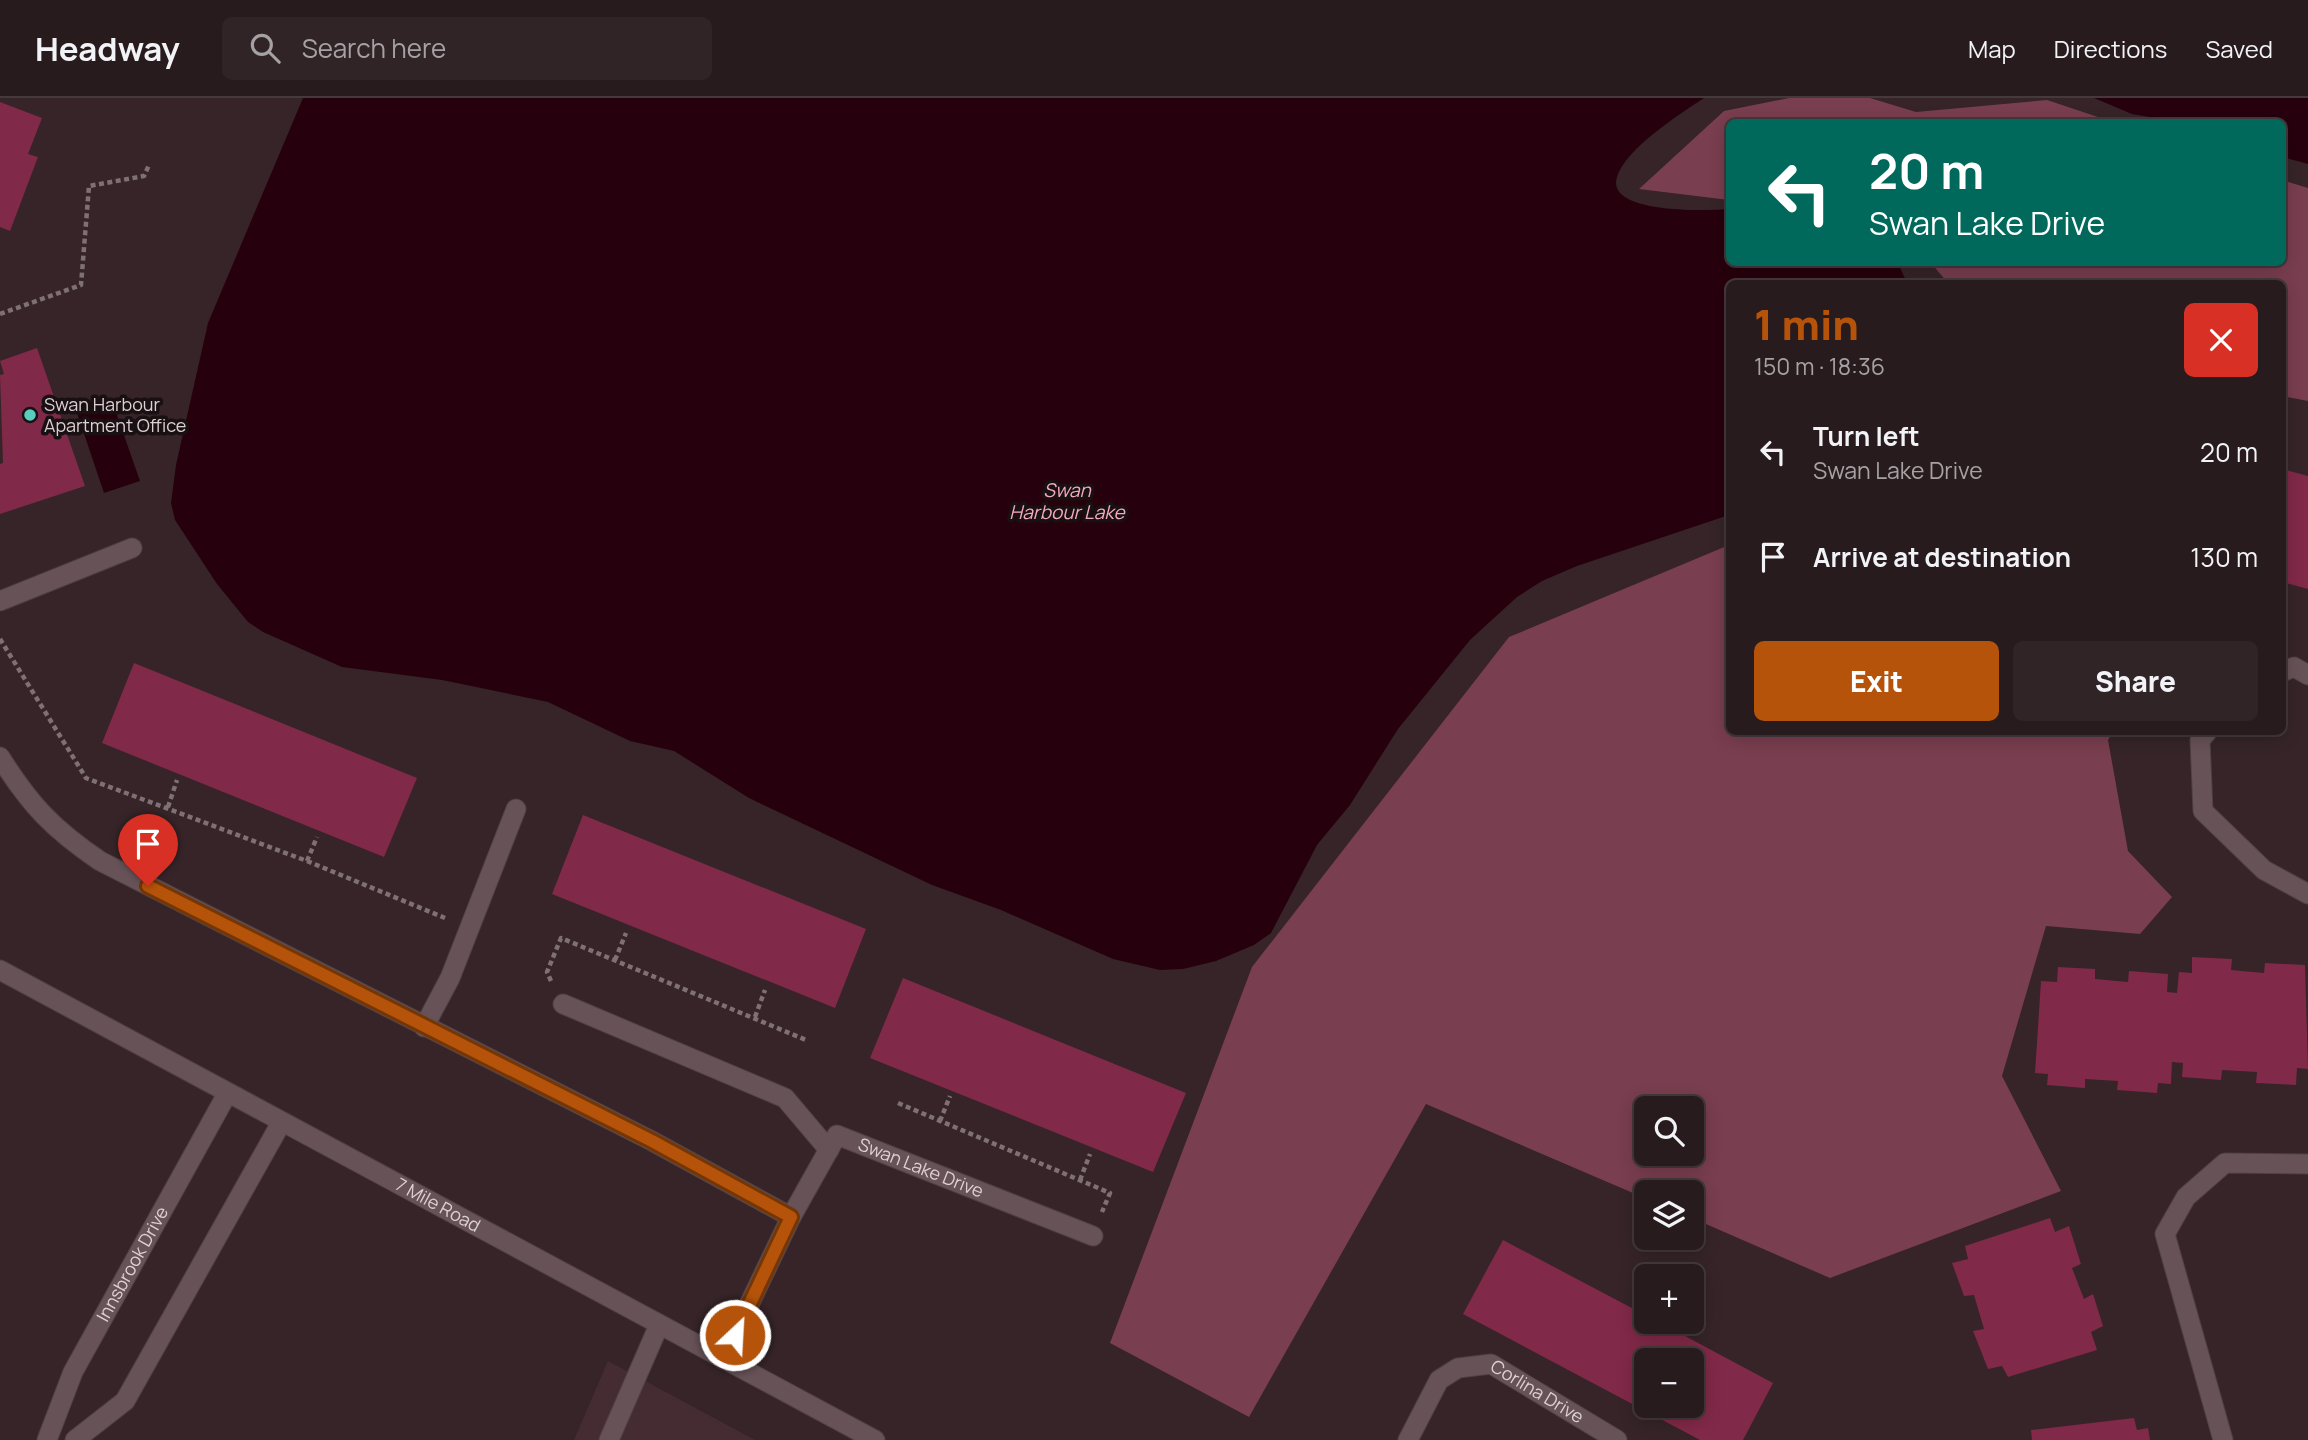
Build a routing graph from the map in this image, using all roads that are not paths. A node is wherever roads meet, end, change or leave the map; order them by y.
1 (132, 548) dead end
2 (0, 601) edge
3 (2286, 670) edge
4 (2308, 675) edge
5 (2204, 735) edge
6 (0, 757) edge
7 (516, 809) dead end
8 (2308, 894) edge
9 (0, 970) edge
10 (563, 1004) road end
11 (424, 1027) junction
12 (226, 1094) junction
13 (281, 1123) junction
14 (829, 1150) junction
15 (2308, 1164) edge
16 (791, 1217) junction
17 (1093, 1236) road end
18 (659, 1325) junction
19 (723, 1359) junction
20 (47, 1440) edge
21 (75, 1440) edge
22 (609, 1440) edge
23 (876, 1440) edge
24 (1408, 1440) edge
25 (1617, 1440) edge
26 (2223, 1440) edge

1 - 2 street
3 - 4 street
5 - 8 street
6 - 11 street
7 - 11 street
9 - 12 street, 7 Mile Road
10 - 14 street
11 - 16 street
12 - 13 street, 7 Mile Road
12 - 20 street, Innsbrook Drive
13 - 18 street, 7 Mile Road
13 - 21 street
14 - 16 street
14 - 17 street, Swan Lake Drive
15 - 26 street
16 - 19 street
18 - 19 street, 7 Mile Road
18 - 22 street
19 - 23 street, 7 Mile Road
24 - 25 street, Corlina Drive

